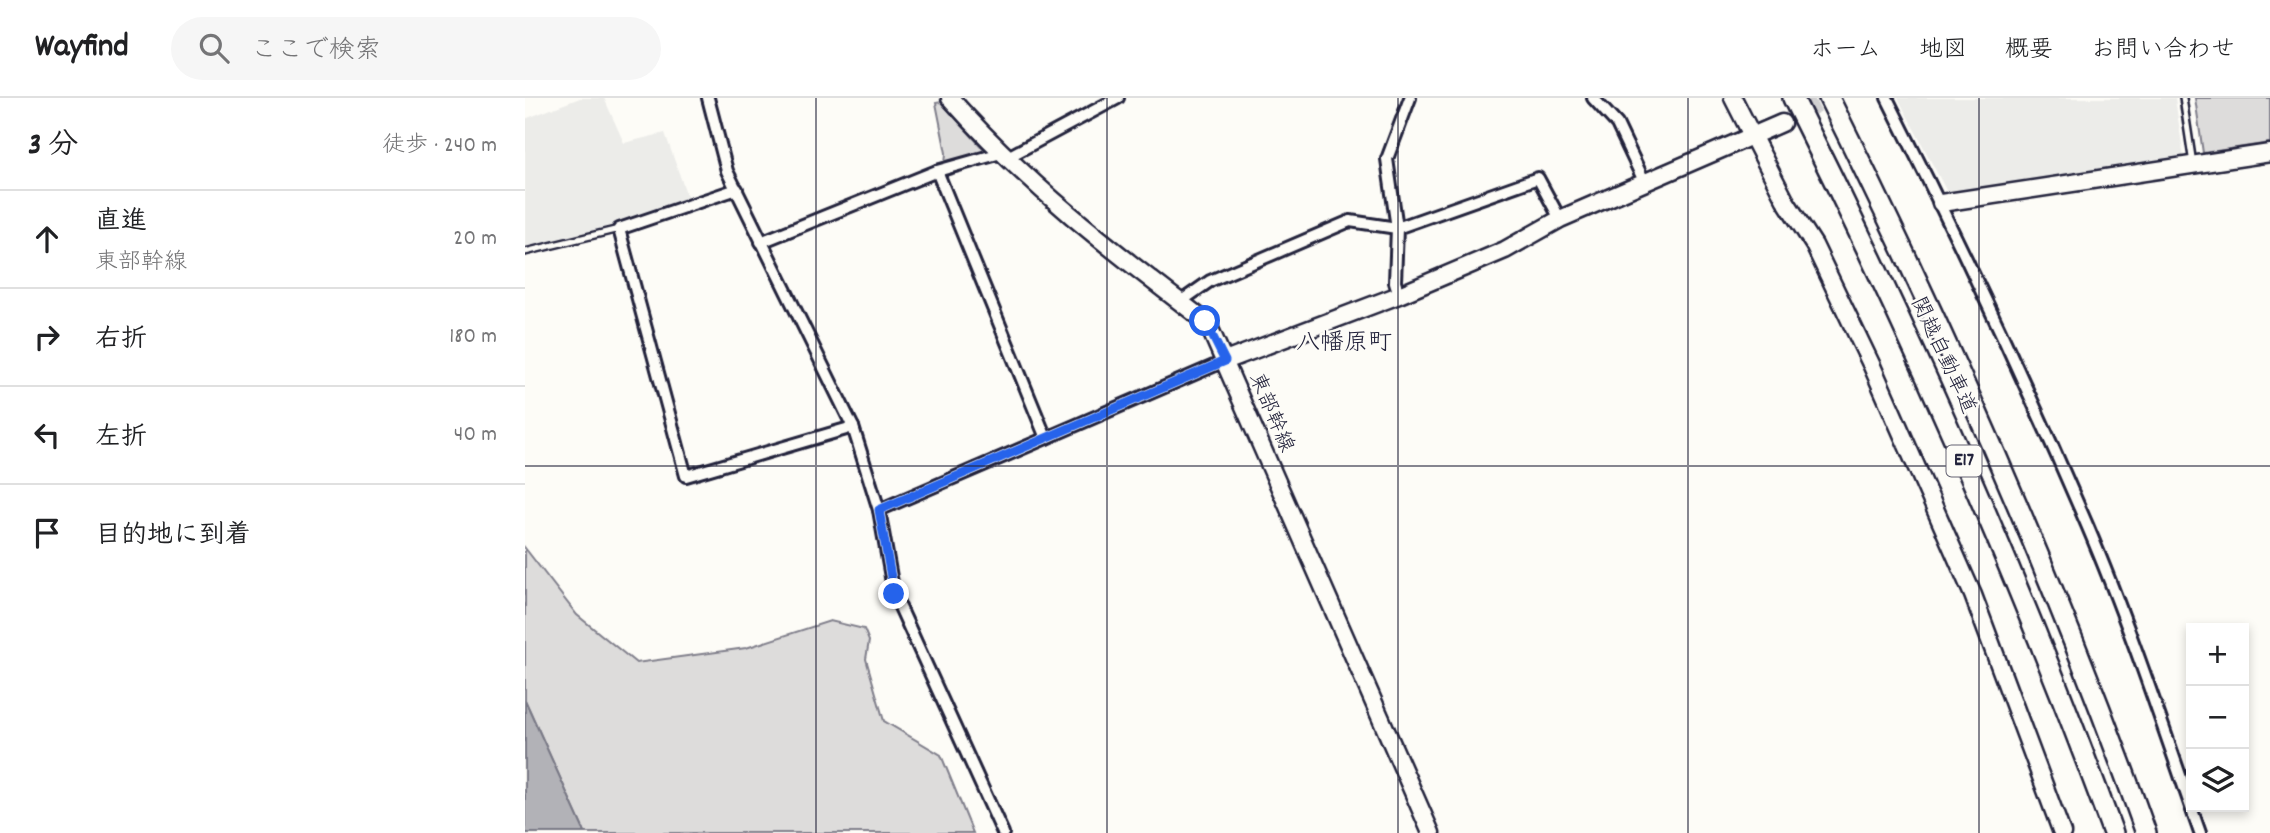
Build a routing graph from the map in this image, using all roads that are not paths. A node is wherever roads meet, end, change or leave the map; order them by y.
1 (708, 98) edge
2 (950, 98) edge
3 (1118, 98) edge
4 (1410, 98) edge
5 (1593, 98) edge
6 (1733, 98) edge
7 (1793, 98) edge
8 (1829, 98) edge
9 (1887, 98) edge
10 (2183, 98) edge
11 (1102, 102) edge
12 (1782, 123) tunnel mouth
13 (1752, 136) junction
14 (2270, 153) edge
15 (1004, 156) junction
16 (2193, 166) junction
17 (937, 171) junction
18 (1644, 181) junction
19 (737, 189) junction
20 (1941, 203) junction
21 (1560, 219) junction
22 (1397, 228) junction
23 (619, 229) junction
24 (761, 242) junction
25 (525, 252) edge
26 (1399, 295) junction
27 (1180, 303) junction
28 (1225, 361) junction
29 (853, 427) junction
30 (1046, 438) junction
31 (879, 510) junction
32 (1003, 833) edge
33 (1431, 833) edge
34 (2062, 833) edge
35 (2113, 833) edge
36 (2146, 833) edge
37 (2200, 833) edge

1 - 19 street
2 - 15 street, 東部幹線
3 - 11 street
4 - 22 street
5 - 18 street
6 - 13 street
7 - 35 highway, 関越自動車道 / E17
8 - 36 highway, 関越自動車道 / E17
9 - 20 street
10 - 16 lane
11 - 15 street
12 - 13 street
13 - 18 street
13 - 34 street
14 - 16 street
15 - 17 street
15 - 27 street, 東部幹線
16 - 20 street
17 - 24 street
17 - 30 street
18 - 21 street
19 - 23 street
19 - 24 street
20 - 37 street
21 - 22 street
21 - 26 street
22 - 26 street
22 - 27 street
23 - 25 lane
23 - 29 street
24 - 29 street
26 - 28 street
27 - 28 street, 東部幹線
28 - 30 street
28 - 33 street, 東部幹線
29 - 31 street
30 - 31 street
31 - 32 street

